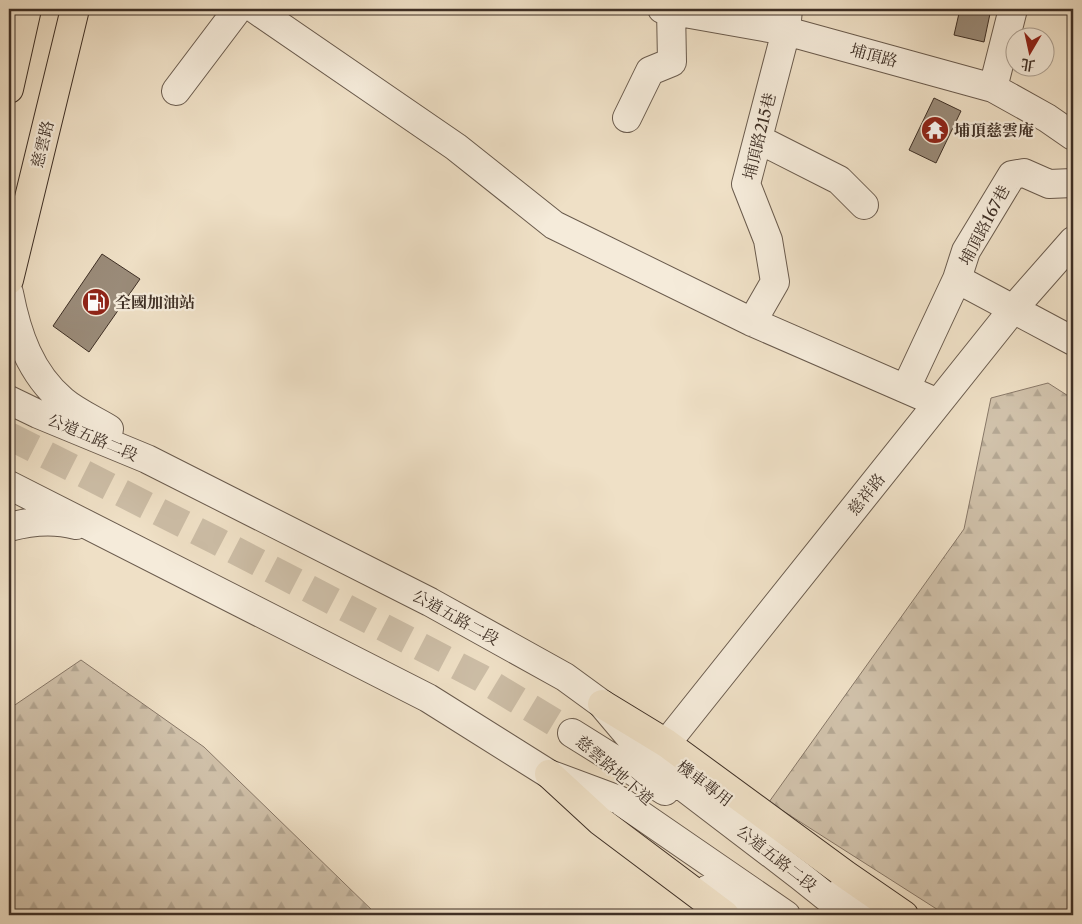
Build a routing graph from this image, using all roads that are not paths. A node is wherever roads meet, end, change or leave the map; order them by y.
1 (27, 9) edge
2 (75, 9) edge
3 (238, 9) edge
4 (255, 9) edge
5 (668, 9) edge
6 (1013, 9) edge
7 (787, 20) edge
8 (993, 88) junction
9 (9, 89) edge
10 (176, 91) dead end
11 (627, 118) dead end
12 (1073, 136) edge
13 (758, 139) junction
14 (1073, 183) edge
15 (864, 205) dead end
16 (1073, 241) edge
17 (957, 279) junction
18 (9, 280) edge
19 (9, 293) edge
20 (1014, 308) junction
21 (752, 322) junction
22 (1073, 341) edge
23 (906, 388) junction
24 (9, 400) edge
25 (938, 403) junction
26 (147, 459) junction
27 (9, 485) edge
28 (9, 527) edge
29 (99, 530) junction
30 (602, 704) junction
31 (664, 747) junction
32 (549, 774) junction
33 (799, 875) junction
34 (778, 910) edge
35 (725, 915) edge
36 (743, 915) edge
37 (849, 915) edge
38 (880, 915) edge
39 (904, 915) edge

1 - 9 main road
2 - 18 main road, 慈雲路
3 - 10 street
4 - 21 street
5 - 7 street, 埔頂路
5 - 11 street
6 - 8 street
7 - 8 street, 埔頂路
7 - 13 street, 埔頂路215巷
8 - 12 street, 埔頂路
13 - 15 street
13 - 21 street, 埔頂路215巷
14 - 17 street, 埔頂路167巷
16 - 20 street, 慈祥路
17 - 20 street, 埔頂路167巷
17 - 23 street, 埔頂路167巷
19 - 26 street
20 - 22 street, 埔頂路167巷
20 - 25 street, 慈祥路
21 - 23 street
23 - 25 street
24 - 26 street, 公道五路二段
25 - 31 street, 慈祥路
26 - 30 street, 公道五路二段
27 - 29 street
28 - 29 street
29 - 32 street
30 - 31 main road
30 - 33 street, 公道五路二段
31 - 38 street, 機車專用
31 - 39 main road
32 - 34 street
32 - 35 main road
32 - 36 street
33 - 34 street, 慈雲路地下道
33 - 37 street, 公道五路二段

